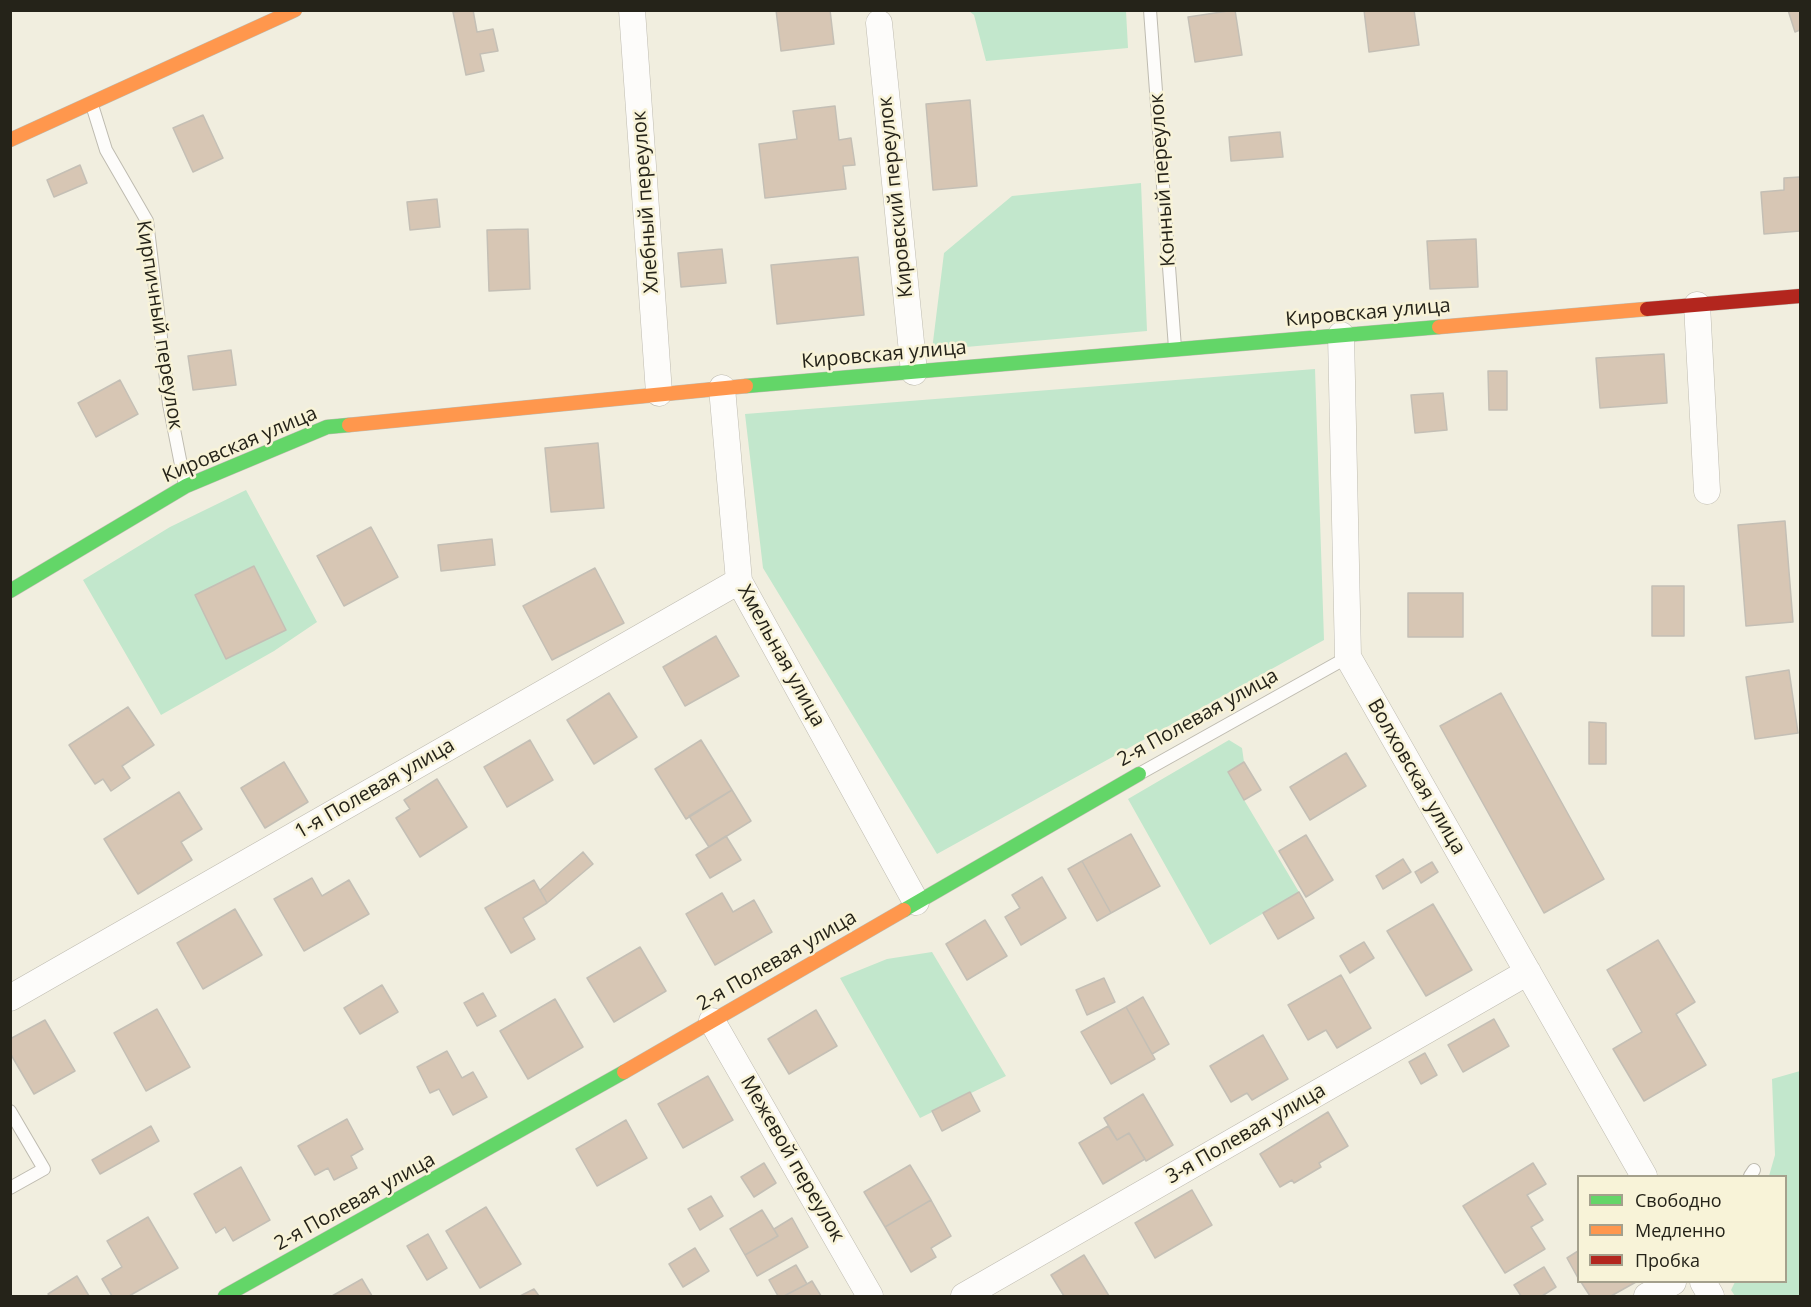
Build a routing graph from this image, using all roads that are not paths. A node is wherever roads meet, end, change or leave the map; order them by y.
1 (295, 10) edge
2 (632, 10) edge
3 (1150, 10) edge
4 (879, 23) dead end
5 (91, 103) junction
6 (10, 140) edge
7 (1800, 296) edge
8 (1696, 305) junction
9 (1341, 335) junction
10 (1175, 349) junction
11 (914, 372) junction
12 (722, 388) junction
13 (659, 393) junction
14 (186, 486) junction
15 (1707, 492) dead end
16 (739, 581) junction
17 (10, 591) edge
18 (1348, 657) junction
19 (1139, 774) joint
20 (916, 902) junction
21 (1528, 972) junction
22 (10, 998) edge
23 (712, 1021) junction
24 (10, 1111) edge
25 (1643, 1175) edge
26 (10, 1188) edge
27 (1670, 1283) edge
28 (225, 1296) edge
29 (870, 1296) edge
30 (964, 1296) edge
31 (1647, 1296) edge

1 - 5 street
2 - 13 street, Хлебный переулок
3 - 10 lane, Конный переулок
4 - 11 street, Кировский переулок
5 - 6 street
5 - 14 lane, Кирпичный переулок
7 - 8 street, Кировская улица
8 - 9 street, Кировская улица
8 - 15 street
9 - 10 street, Кировская улица
9 - 18 street, Волховская улица
10 - 11 street, Кировская улица
11 - 12 street, Кировская улица
12 - 13 street, Кировская улица
12 - 16 street, Хмельная улица
13 - 14 street, Кировская улица
14 - 17 street, Кировская улица
16 - 20 street, Хмельная улица
16 - 22 street, 1-я Полевая улица
18 - 19 lane, 2-я Полевая улица
18 - 21 street, Волховская улица
19 - 20 street, 2-я Полевая улица
20 - 23 street, 2-я Полевая улица
21 - 25 street, Волховская улица
21 - 30 street, 3-я Полевая улица
23 - 28 street, 2-я Полевая улица
23 - 29 street, Межевой переулок
24 - 26 lane
27 - 31 street

